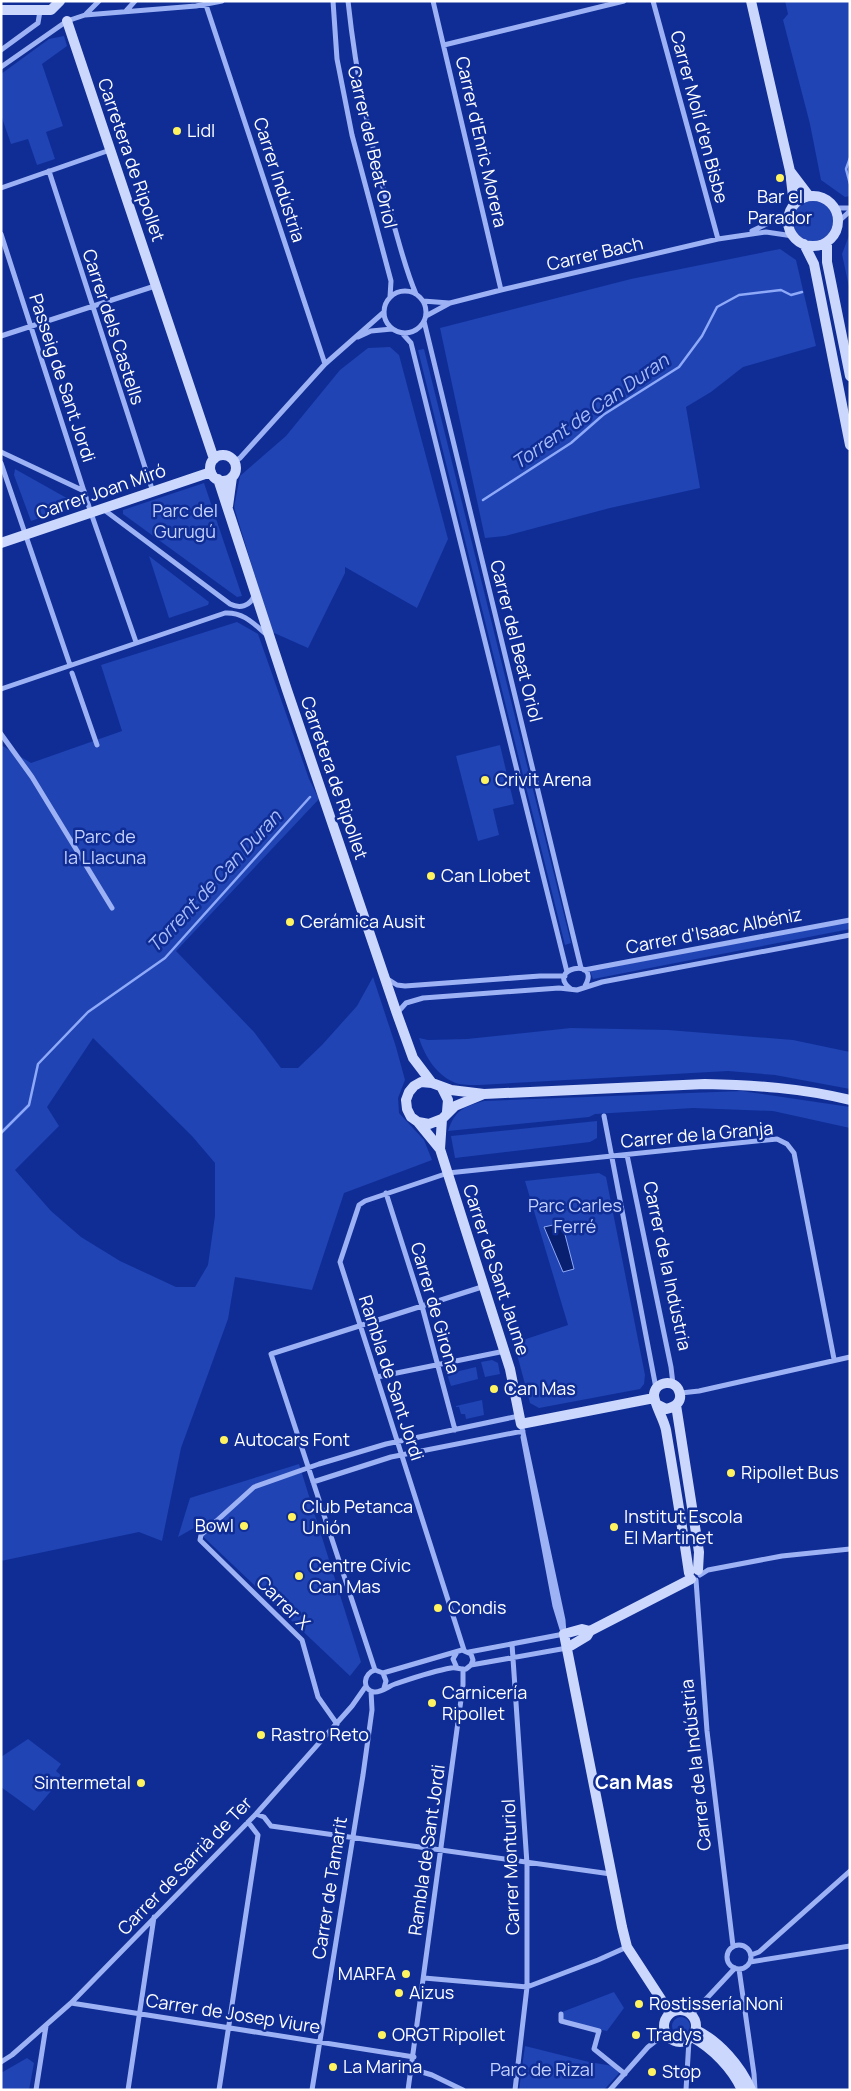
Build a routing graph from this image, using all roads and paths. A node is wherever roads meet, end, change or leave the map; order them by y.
1 (60, 1) edge
2 (99, 1) edge
3 (135, 1) edge
4 (222, 1) edge
5 (333, 1) edge
6 (348, 1) edge
7 (433, 1) edge
8 (624, 1) edge
9 (653, 1) edge
10 (751, 1) edge
11 (186, 4) edge
12 (206, 5) junction
13 (8, 8) edge
14 (40, 11) junction
15 (126, 12) junction
16 (85, 15) junction
17 (67, 21) junction
18 (444, 45) junction
19 (1, 50) edge
20 (1, 67) edge
21 (110, 150) junction
22 (49, 171) junction
23 (790, 171) junction
24 (1, 188) edge
25 (810, 196) junction
26 (794, 206) junction
27 (835, 208) junction
28 (850, 209) edge
29 (789, 215) junction
30 (838, 222) junction
31 (1, 234) edge
32 (747, 234) junction
33 (793, 236) junction
34 (718, 239) junction
35 (827, 242) junction
36 (804, 244) junction
37 (156, 286) junction
38 (501, 290) junction
39 (416, 294) junction
40 (390, 297) junction
41 (423, 301) junction
42 (450, 303) junction
43 (91, 306) junction
44 (384, 312) junction
45 (425, 318) junction
46 (30, 325) junction
47 (392, 329) junction
48 (402, 333) junction
49 (1, 336) edge
50 (353, 339) junction
51 (325, 364) junction
52 (850, 376) edge
53 (850, 445) edge
54 (1, 452) edge
55 (214, 459) junction
56 (235, 462) junction
57 (1, 463) edge
58 (215, 476) junction
59 (232, 477) junction
60 (84, 491) junction
61 (153, 492) junction
62 (227, 508) junction
63 (103, 509) junction
64 (91, 513) junction
65 (26, 535) junction
66 (1, 543) edge
67 (255, 593) junction
68 (230, 604) junction
69 (225, 613) junction
70 (269, 636) junction
71 (136, 642) junction
72 (70, 665) junction
73 (72, 673) dead end
74 (1, 689) edge
75 (1, 734) edge
76 (97, 745) dead end
77 (112, 908) dead end
78 (850, 920) edge
79 (850, 936) edge
80 (583, 969) junction
81 (566, 974) junction
82 (384, 976) junction
83 (585, 986) junction
84 (572, 989) junction
85 (397, 1014) junction
86 (413, 1058) junction
87 (437, 1085) junction
88 (414, 1086) junction
89 (484, 1094) junction
90 (850, 1100) edge
91 (444, 1115) junction
92 (604, 1116) dead end
93 (418, 1122) junction
94 (440, 1149) junction
95 (627, 1155) junction
96 (611, 1157) junction
97 (448, 1173) junction
98 (386, 1193) junction
99 (486, 1286) junction
100 (422, 1306) junction
101 (360, 1326) junction
102 (505, 1351) junction
103 (850, 1357) edge
104 (834, 1359) junction
105 (438, 1364) junction
106 (377, 1377) junction
107 (673, 1384) junction
108 (680, 1393) junction
109 (656, 1398) junction
110 (676, 1405) junction
111 (521, 1424) junction
112 (455, 1430) junction
113 (398, 1443) junction
114 (402, 1455) junction
115 (309, 1468) junction
116 (313, 1482) junction
117 (850, 1549) edge
118 (695, 1575) junction
119 (590, 1631) junction
120 (564, 1634) junction
121 (512, 1644) junction
122 (567, 1648) junction
123 (458, 1651) junction
124 (467, 1651) junction
125 (514, 1657) junction
126 (471, 1665) junction
127 (460, 1669) junction
128 (375, 1670) junction
129 (383, 1673) junction
130 (366, 1686) junction
131 (384, 1688) junction
132 (372, 1691) junction
133 (338, 1724) junction
134 (256, 1814) junction
135 (248, 1822) junction
136 (352, 1837) junction
137 (442, 1849) junction
138 (528, 1864) junction
139 (850, 1872) edge
140 (611, 1874) junction
141 (154, 1917) junction
142 (733, 1946) junction
143 (850, 1946) edge
144 (627, 1947) junction
145 (751, 1955) junction
146 (750, 1962) junction
147 (737, 1969) junction
148 (424, 1978) junction
149 (527, 1987) junction
150 (71, 2004) junction
151 (141, 2013) junction
152 (670, 2013) junction
153 (561, 2014) dead end
154 (692, 2014) junction
155 (46, 2026) junction
156 (228, 2028) junction
157 (666, 2033) junction
158 (692, 2036) junction
159 (319, 2042) junction
160 (414, 2057) junction
161 (1, 2060) edge
162 (412, 2069) junction
163 (625, 2074) junction
164 (409, 2088) edge
165 (36, 2090) edge
166 (128, 2090) edge
167 (219, 2090) edge
168 (312, 2090) edge
169 (463, 2090) edge
170 (515, 2090) edge
171 (610, 2090) edge
172 (686, 2090) edge
173 (742, 2090) edge
174 (751, 2090) edge
175 (755, 2090) edge

1 - 14 street
2 - 16 street
3 - 15 street
4 - 12 street
5 - 40 street, Carrer del Beat Oriol
6 - 39 street, Carrer del Beat Oriol
7 - 18 street, Carrer d'Enric Morera
8 - 18 street
9 - 34 street, Carrer Molí d'en Bisbe
10 - 23 street
11 - 12 street
11 - 15 street
12 - 51 street, Carrer Indústria
13 - 14 street
14 - 19 street
15 - 16 street
16 - 17 street
17 - 20 street
17 - 21 street, Carretera de Ripollet
18 - 38 street, Carrer d'Enric Morera
21 - 22 street
21 - 37 street, Carretera de Ripollet
22 - 24 street
22 - 43 street, Carrer dels Castells
23 - 25 street
23 - 26 street
25 - 26 street
25 - 27 street
26 - 29 street
27 - 28 street
27 - 30 street
28 - 30 street
29 - 32 street, Carrer Bach
29 - 33 street
30 - 35 street
31 - 46 street, Passeig de Sant Jordi
32 - 33 street, Carrer Bach
32 - 34 street, Carrer Bach
33 - 36 street
34 - 38 street, Carrer Bach
35 - 36 street
35 - 52 street
36 - 53 street
37 - 43 street
37 - 55 street, Carretera de Ripollet
38 - 42 street, Carrer Bach
39 - 40 street
39 - 41 street, Carrer del Beat Oriol
40 - 44 street, Carrer del Beat Oriol
41 - 42 street, Carrer Bach
41 - 45 street, Carrer del Beat Oriol
42 - 45 street, Carrer Bach
43 - 46 street
43 - 61 street, Carrer dels Castells
44 - 47 street
44 - 50 street
45 - 48 street
45 - 80 street, Carrer del Beat Oriol
46 - 49 street
46 - 60 street, Passeig de Sant Jordi
47 - 48 street
47 - 50 street
48 - 81 street, Carrer del Beat Oriol
50 - 51 street
51 - 56 street
54 - 60 street
55 - 56 street
55 - 58 street
56 - 59 street
57 - 65 street
58 - 59 street
58 - 61 street, Carrer Joan Miró
58 - 62 street, Carretera de Ripollet
59 - 62 street, Carretera de Ripollet
60 - 64 street, Passeig de Sant Jordi
61 - 63 street, Carrer Joan Miró
62 - 67 street, Carretera de Ripollet
63 - 64 street, Carrer Joan Miró
63 - 68 street
64 - 65 street, Carrer Joan Miró
64 - 71 street, Passeig de Sant Jordi
65 - 66 street, Carrer Joan Miró
65 - 72 street
67 - 68 street
67 - 70 street, Carretera de Ripollet
68 - 69 street
69 - 70 street
69 - 71 street
70 - 82 street, Carretera de Ripollet
71 - 72 street
72 - 74 street
73 - 76 street
75 - 77 street
78 - 80 street, Carrer d'Isaac Albéniz
79 - 83 street, Carrer d'Isaac Albéniz
80 - 81 street, Carrer d'Isaac Albéniz
80 - 83 street
81 - 82 street, Carrer d'Isaac Albéniz
81 - 84 street
82 - 85 street, Carretera de Ripollet
83 - 84 street, Carrer d'Isaac Albéniz
84 - 85 street, Carrer d'Isaac Albéniz
85 - 86 street, Carretera de Ripollet
86 - 87 street, Carretera de Ripollet
86 - 88 street, Carretera de Ripollet
87 - 88 street
87 - 89 street
87 - 91 street
88 - 93 street
89 - 90 street
89 - 91 street
91 - 93 street
91 - 94 street, Carrer de Sant Jaume
92 - 96 street, Carrer de la Indústria
93 - 94 street, Carrer de Sant Jaume
94 - 97 street, Carrer de Sant Jaume
95 - 96 street, Carrer de la Granja
95 - 104 street, Carrer de la Granja
95 - 107 street, Carrer de la Indústria
96 - 97 street, Carrer de la Granja
96 - 109 street, Carrer de la Indústria
97 - 98 street, Rambla de Sant Jordi
97 - 99 street, Carrer de Sant Jaume
98 - 100 street, Carrer de Girona
98 - 101 street, Rambla de Sant Jordi
99 - 100 street
99 - 102 street, Carrer de Sant Jaume
100 - 101 street
100 - 105 street, Carrer de Girona
101 - 106 street, Rambla de Sant Jordi
101 - 115 street
102 - 105 street
102 - 111 street, Carrer de Sant Jaume
103 - 104 street
104 - 108 street
105 - 106 street
105 - 112 street, Carrer de Girona
106 - 113 street, Rambla de Sant Jordi
107 - 108 street
107 - 109 street
108 - 110 street
109 - 110 street
109 - 111 street
109 - 118 street, Carrer de la Indústria
110 - 118 street, Carrer de la Indústria
111 - 112 street
111 - 114 street
111 - 120 street, Carrer de Sant Jaume
112 - 113 street
113 - 114 street, Rambla de Sant Jordi
113 - 115 street
114 - 116 street
114 - 124 street, Rambla de Sant Jordi
115 - 116 street
115 - 133 street, Carrer X
116 - 128 street
117 - 118 street
118 - 119 street
118 - 142 street, Carrer de la Indústria
119 - 120 street
119 - 122 street
120 - 121 street
120 - 122 street, Carrer de Sant Jaume
121 - 124 street
121 - 125 street, Carrer Monturiol
122 - 125 street
122 - 140 street, Carrer de Sant Jaume
123 - 124 street
123 - 127 street
123 - 129 street
124 - 126 street
125 - 126 street
125 - 138 street, Carrer Monturiol
126 - 127 street
127 - 131 street
127 - 137 street, Rambla de Sant Jordi
128 - 129 street
128 - 130 street
129 - 131 street
130 - 132 street
130 - 133 street, Carrer de Sarrià de Ter
131 - 132 street
132 - 136 street, Carrer de Tamarit
133 - 134 street, Carrer de Sarrià de Ter
134 - 135 street, Carrer de Sarrià de Ter
134 - 136 street
135 - 141 street, Carrer de Sarrià de Ter
135 - 156 street
136 - 137 street
136 - 159 street, Carrer de Tamarit
137 - 138 street
137 - 148 street, Rambla de Sant Jordi
138 - 140 street
138 - 149 street, Carrer Monturiol
139 - 145 street
140 - 144 street, Carrer de Sant Jaume
141 - 150 street, Carrer de Sarrià de Ter
141 - 151 street
142 - 145 street
142 - 147 street
143 - 146 street
144 - 149 street
144 - 152 street, Carrer de Sant Jaume
145 - 146 street
146 - 147 street
147 - 154 street
147 - 175 street
148 - 149 street
148 - 160 street, Rambla de Sant Jordi
149 - 170 street, Carrer Monturiol
150 - 151 street, Carrer de Josep Viure
150 - 155 street, Carrer de Sarrià de Ter
151 - 156 street, Carrer de Josep Viure
151 - 166 street
152 - 154 street
152 - 157 street
153 - 163 street
154 - 158 street
155 - 161 street, Carrer de Sarrià de Ter
155 - 165 street
156 - 159 street, Carrer de Josep Viure
156 - 167 street
157 - 158 street
157 - 163 street
158 - 172 street
158 - 173 street
158 - 174 street
159 - 160 street, Carrer de Josep Viure
159 - 168 street, Carrer de Tamarit
160 - 162 street, Rambla de Sant Jordi
162 - 164 street, Rambla de Sant Jordi
162 - 169 street
163 - 171 street

